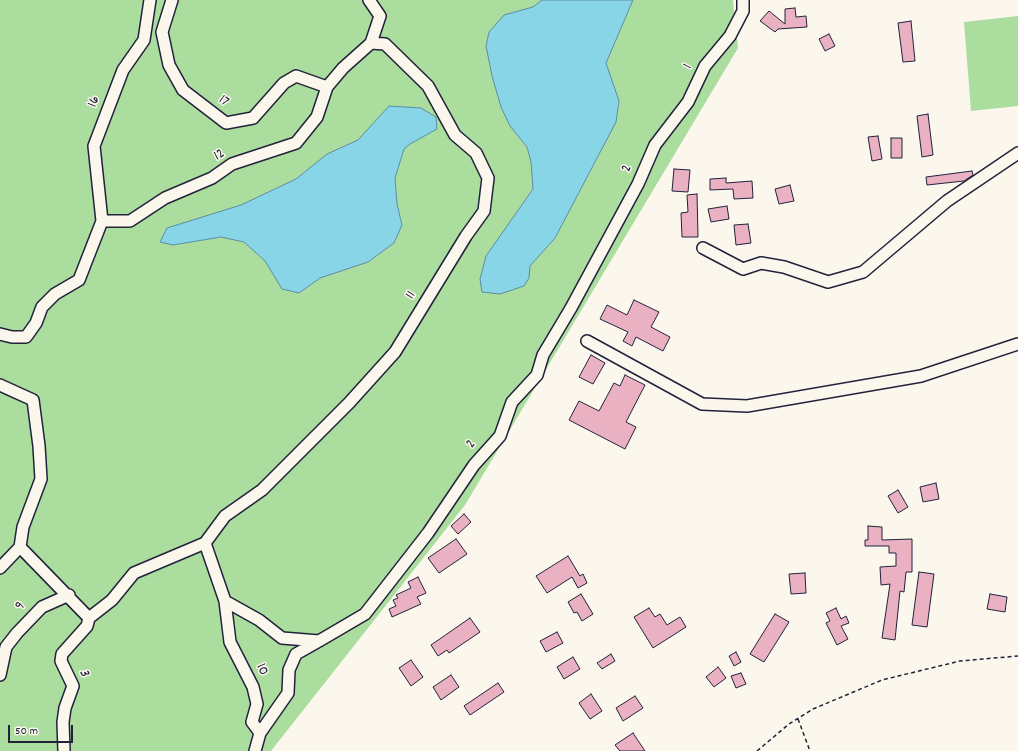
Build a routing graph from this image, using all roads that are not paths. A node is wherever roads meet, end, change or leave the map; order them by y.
1 (150, 0) edge
2 (172, 0) edge
3 (369, 0) edge
4 (743, 0) edge
5 (371, 43) junction
6 (327, 87) junction
7 (655, 145) joint
8 (1018, 153) edge
9 (102, 221) junction
10 (703, 248) dead end
11 (0, 334) edge
12 (587, 341) dead end
13 (1018, 344) edge
14 (0, 385) edge
15 (205, 543) junction
16 (20, 547) junction
17 (0, 568) edge
18 (69, 595) junction
19 (226, 601) junction
20 (89, 618) junction
21 (319, 641) junction
22 (0, 675) edge
23 (260, 733) junction
24 (64, 751) edge
25 (255, 751) edge

1 - 9 street, 16
2 - 6 street, 17
3 - 5 street
4 - 7 street, 1
5 - 6 street
5 - 15 street, 11
6 - 9 street, 12
7 - 21 street, 2
8 - 10 street
9 - 11 street
12 - 13 street
14 - 16 street
15 - 19 street
15 - 20 street
16 - 17 street
16 - 18 street
18 - 20 street
18 - 22 street, 9
19 - 21 street
19 - 23 street, 10
20 - 24 street, 3
21 - 23 street, 2
23 - 25 street

